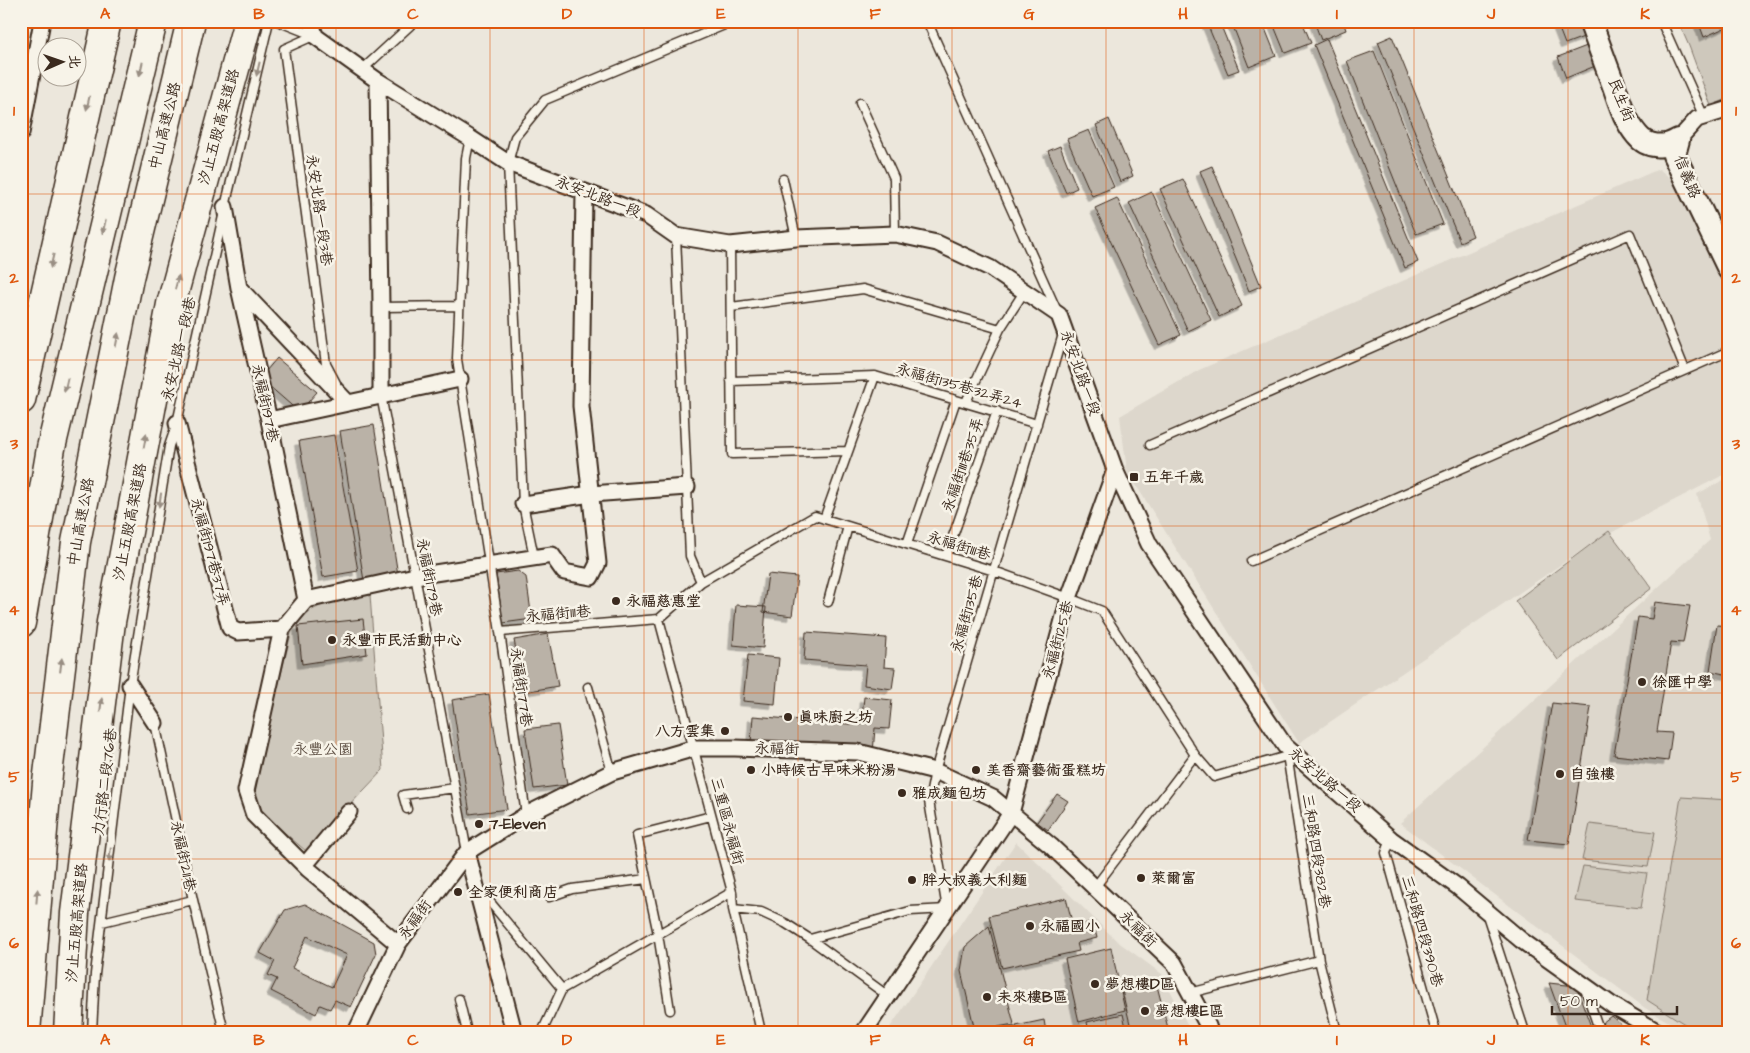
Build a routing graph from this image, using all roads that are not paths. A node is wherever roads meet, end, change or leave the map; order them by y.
1 (42, 21) edge
2 (107, 21) edge
3 (153, 21) edge
4 (191, 21) edge
5 (248, 21) edge
6 (269, 21) edge
7 (277, 21) edge
8 (415, 21) edge
9 (734, 21) edge
10 (927, 21) edge
11 (1590, 21) edge
12 (1661, 21) edge
13 (313, 31) edge
14 (363, 69) junction
15 (378, 81) junction
16 (860, 103) dead end
17 (1729, 108) edge
18 (1704, 117) junction
19 (21, 133) edge
20 (470, 138) junction
21 (1678, 140) junction
22 (508, 163) junction
23 (783, 179) dead end
24 (584, 192) junction
25 (225, 207) junction
26 (895, 234) junction
27 (676, 236) junction
28 (796, 238) junction
29 (730, 245) junction
30 (1729, 269) edge
31 (239, 288) junction
32 (1024, 292) junction
33 (459, 306) junction
34 (382, 307) junction
35 (731, 307) junction
36 (1062, 322) junction
37 (1000, 329) junction
38 (1729, 351) edge
39 (1685, 370) junction
40 (874, 376) junction
41 (460, 379) junction
42 (731, 381) junction
43 (381, 396) junction
44 (21, 400) edge
45 (956, 400) junction
46 (347, 402) junction
47 (966, 402) junction
48 (997, 411) junction
49 (269, 420) junction
50 (176, 423) junction
51 (1037, 424) junction
52 (1150, 446) dead end
53 (848, 451) junction
54 (1115, 470) junction
55 (688, 487) junction
56 (591, 494) junction
57 (524, 504) junction
58 (824, 519) junction
59 (848, 526) junction
60 (907, 544) junction
61 (946, 556) junction
62 (534, 557) junction
63 (1251, 562) dead end
64 (490, 564) junction
65 (994, 571) junction
66 (415, 576) junction
67 (701, 582) junction
68 (1069, 598) junction
69 (306, 600) junction
70 (828, 602) dead end
71 (658, 619) junction
72 (21, 623) edge
73 (282, 629) junction
74 (500, 632) junction
75 (130, 685) junction
76 (588, 687) dead end
77 (155, 723) joint
78 (695, 748) junction
79 (1286, 751) junction
80 (1195, 755) junction
81 (612, 772) junction
82 (935, 772) junction
83 (455, 788) junction
84 (407, 809) dead end
85 (349, 812) dead end
86 (1011, 812) junction
87 (526, 815) junction
88 (711, 816) junction
89 (1392, 839) junction
90 (467, 852) junction
91 (305, 865) junction
92 (646, 879) junction
93 (476, 884) junction
94 (1095, 887) junction
95 (732, 892) junction
96 (549, 897) dead end
97 (193, 900) junction
98 (1485, 908) junction
99 (947, 909) junction
100 (733, 910) junction
101 (102, 922) junction
102 (658, 934) junction
103 (810, 939) junction
104 (398, 944) junction
105 (1318, 960) junction
106 (1583, 985) junction
107 (562, 989) junction
108 (1190, 993) junction
109 (888, 996) junction
110 (459, 999) dead end
111 (670, 1010) dead end
112 (360, 1029) edge
113 (26, 1032) edge
114 (68, 1032) edge
115 (92, 1032) edge
116 (224, 1032) edge
117 (467, 1032) edge
118 (514, 1032) edge
119 (542, 1032) edge
120 (760, 1032) edge
121 (864, 1032) edge
122 (1210, 1032) edge
123 (1337, 1032) edge
124 (1436, 1032) edge
125 (1525, 1032) edge
126 (1600, 1032) edge
127 (1658, 1032) edge

1 - 19 street
2 -> 44 highway
3 -> 72 highway
113 -> 4 highway, 中山高速公路
114 -> 5 highway, 汐止五股高架道路
6 -> 25 lane, 永安北路一段1巷
7 - 13 lane
8 - 14 lane
9 - 22 lane
10 - 36 lane
11 - 21 street, 民生街
12 - 18 lane
13 - 14 street, 永安北路一段
13 - 46 lane, 永安北路一段3巷
14 - 15 street, 永安北路一段
15 - 20 street, 永安北路一段
15 - 34 street
16 - 26 lane
17 - 18 street, 信義路
18 - 21 street, 信義路
20 - 22 street, 永安北路一段
20 - 33 lane
21 - 30 street, 信義路
22 - 24 street, 永安北路一段
22 - 57 lane
23 - 28 lane
24 - 27 street, 永安北路一段
24 - 56 street
25 - 31 street, 永福街197巷
25 - 50 lane, 永安北路一段1巷
26 - 28 street, 永安北路一段
26 - 32 street, 永安北路一段
27 - 29 street, 永安北路一段
27 - 55 lane
28 - 29 street, 永安北路一段
29 - 35 lane
31 - 46 street
31 - 49 street, 永福街197巷
32 - 36 street, 永安北路一段
32 - 37 lane
33 - 34 lane
33 - 41 lane
34 - 43 street
35 - 37 lane
35 - 42 lane
36 - 51 lane, 永福街135巷
36 - 54 street, 永安北路一段
37 - 47 lane
38 - 39 lane
39 - 52 lane
39 - 63 lane
40 - 42 lane
40 - 45 lane, 永福街135巷32弄24
40 - 53 lane, 永福街135巷32弄24
41 - 43 street
41 - 64 lane
42 - 53 lane
43 - 46 street
43 - 66 lane, 永福街179巷
45 - 47 lane, 永福街135巷32弄24
45 - 60 lane
46 - 49 street
47 - 48 lane, 永福街135巷32弄24
48 - 51 lane, 永福街135巷32弄24
48 - 61 lane, 永福街111巷35弄
49 - 69 street, 永福街197巷
50 - 73 street, 永福街197巷37弄
50 -> 75 lane, 永安北路一段1巷
51 - 65 lane, 永福街135巷
53 - 58 lane, 永福街135巷32弄24
54 - 68 street, 永福街125巷
54 - 79 street, 永安北路一段
55 - 56 street
55 - 67 lane
56 - 57 street
56 - 62 street
57 - 62 lane
58 - 59 lane, 永福街111巷
58 - 67 lane, 永福街111巷
59 - 60 lane, 永福街111巷
59 - 70 lane
60 - 61 lane, 永福街111巷
61 - 65 lane, 永福街111巷
62 - 64 street
64 - 66 street
64 - 74 lane
64 - 87 lane, 永福街177巷
65 - 68 lane, 永福街111巷
65 - 82 lane, 永福街135巷
66 - 69 street
66 - 83 lane, 永福街179巷
67 - 71 lane, 永福街111巷
68 - 80 lane, 永福街111巷
68 - 86 street, 永福街125巷
69 - 73 street
71 - 74 lane, 永福街111巷
71 - 78 lane, 三重區永福街
73 - 91 street
74 - 87 lane
75 - 77 street, 永福街211巷
75 -> 101 lane, 力行路二段76巷
76 - 81 lane
77 - 97 lane, 永福街211巷
78 - 81 street, 永福街
78 - 82 street, 永福街
78 - 88 lane, 三重區永福街
79 - 80 lane, 永福街111巷
79 - 89 street, 永安北路一段
79 - 105 lane, 三和路四段382巷
80 - 94 lane
81 - 87 street, 永福街
82 - 86 street, 永福街
82 - 99 lane, 永福街135巷
83 - 84 lane
83 - 90 lane, 永福街179巷
85 - 91 street
86 - 94 street, 永福街
86 - 99 street, 永福街125巷
87 - 90 street, 永福街
88 - 92 lane
88 - 95 lane, 三重區永福街
89 - 98 street, 永安北路一段
89 - 124 lane, 三和路四段390巷
90 - 93 street
90 - 104 street, 永福街
91 - 104 street
92 - 96 lane
92 - 102 lane
93 - 107 lane
93 - 118 street
94 - 108 street, 永福街
95 - 100 lane, 三重區永福街
95 - 102 lane
97 - 101 lane
97 - 116 lane, 永福街211巷
98 - 106 street, 永安北路一段
98 - 125 lane
99 - 103 lane
99 - 109 street, 永福街125巷
100 - 103 lane
100 - 120 lane, 三重區永福街
101 - 115 lane, 力行路二段76巷
102 - 107 lane
102 - 111 lane
103 - 109 lane
104 - 112 street, 永福街
105 - 108 lane
105 - 123 lane, 三和路四段382巷
106 - 126 lane
106 - 127 street, 永安北路一段
107 - 119 lane
108 - 122 street, 永福街
109 - 121 street, 永福街125巷
110 - 117 lane

